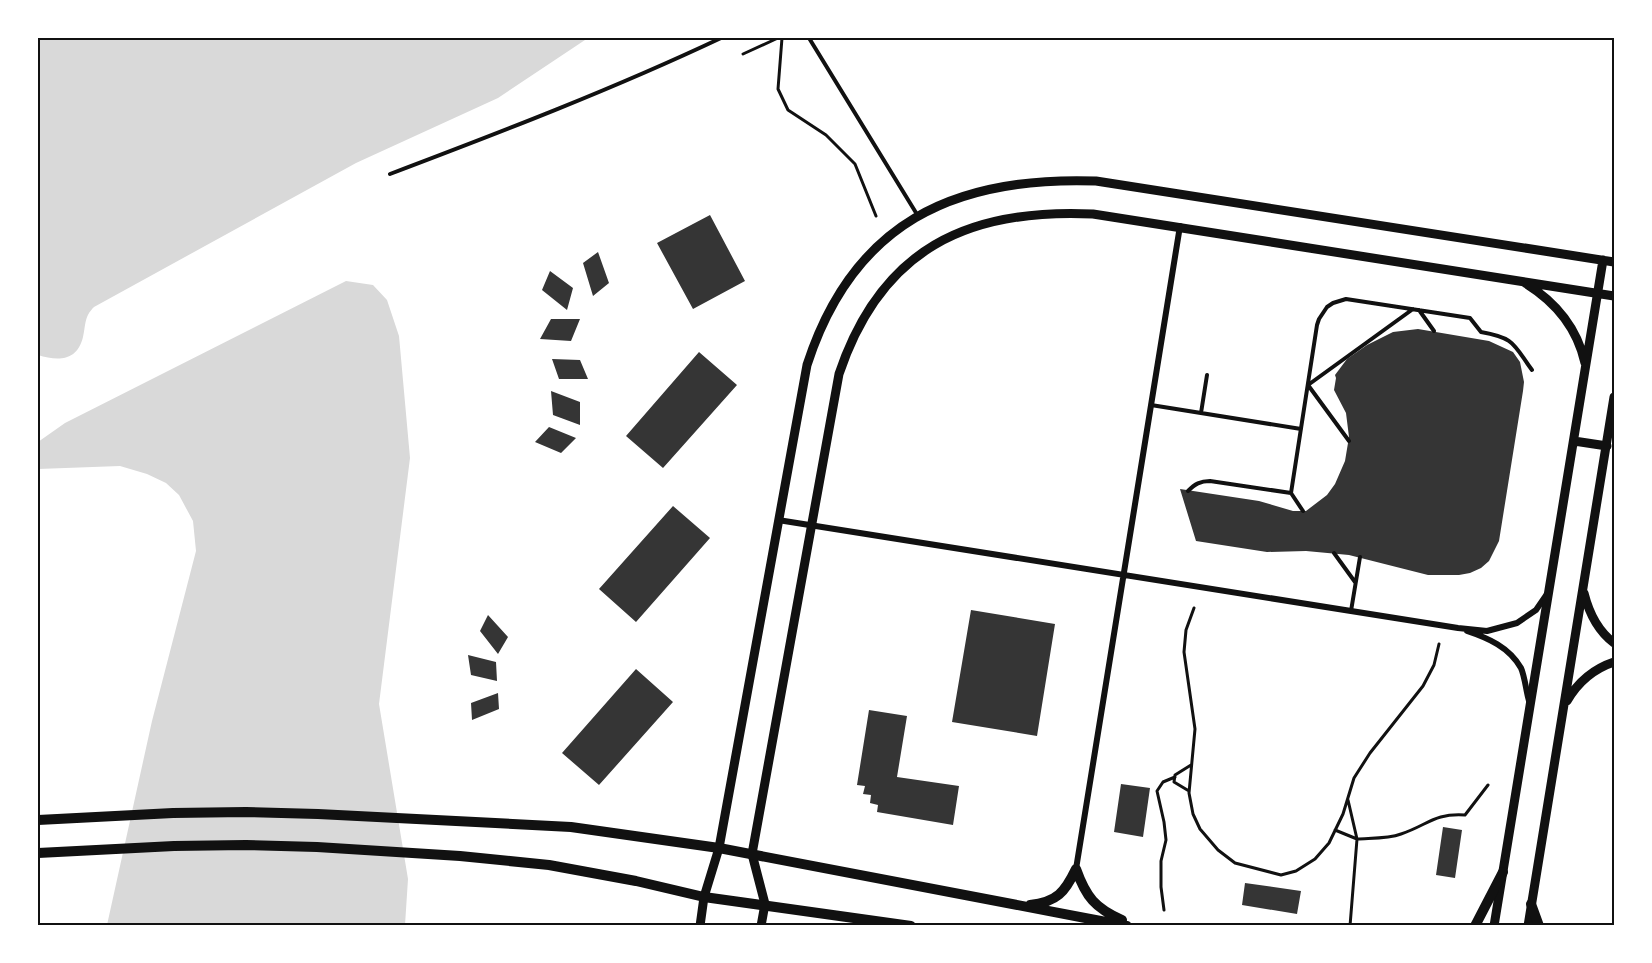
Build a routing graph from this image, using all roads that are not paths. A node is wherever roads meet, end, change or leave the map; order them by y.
1 (721, 38) edge
2 (809, 38) edge
3 (390, 174) dead end
4 (918, 216) junction
5 (1180, 226) junction
6 (1603, 260) junction
7 (1614, 262) edge
8 (1521, 280) junction
9 (1598, 293) junction
10 (1614, 296) edge
11 (1413, 309) junction
12 (1418, 310) junction
13 (1434, 331) dead end
14 (1481, 332) junction
15 (1474, 337) dead end
16 (1586, 368) junction
17 (1532, 370) dead end
18 (1207, 375) dead end
19 (1308, 385) junction
20 (1614, 397) edge
21 (1151, 405) junction
22 (1201, 413) junction
23 (1301, 429) junction
24 (1349, 441) dead end
25 (1574, 441) junction
26 (1606, 446) junction
27 (1188, 491) dead end
28 (1291, 494) junction
29 (1304, 511) dead end
30 (778, 520) junction
31 (811, 525) junction
32 (1334, 553) dead end
33 (1360, 557) dead end
34 (1124, 575) junction
35 (1356, 582) junction
36 (1583, 588) junction
37 (1549, 591) junction
38 (1351, 611) junction
39 (1458, 628) junction
40 (1614, 644) edge
41 (1614, 662) edge
42 (1530, 706) junction
43 (1564, 706) junction
44 (38, 820) edge
45 (719, 848) junction
46 (38, 853) edge
47 (752, 854) junction
48 (1076, 869) junction
49 (1503, 872) junction
50 (704, 897) junction
51 (765, 904) junction
52 (1531, 904) junction
53 (1021, 906) junction
54 (700, 926) edge
55 (761, 926) edge
56 (910, 926) edge
57 (1127, 926) edge
58 (1133, 926) edge
59 (1475, 926) edge
60 (1494, 926) edge
61 (1528, 926) edge
62 (1539, 926) edge

1 - 3 lane
2 - 4 lane
4 - 6 street
4 - 30 street
5 - 8 street
5 - 21 street
5 - 31 street
6 - 7 street
6 - 9 street
8 - 9 street
8 - 16 street
9 - 10 street
9 - 16 street
11 - 12 lane
11 - 19 lane
11 - 19 lane
12 - 13 lane
12 - 14 lane
14 - 15 lane
14 - 17 lane
16 - 25 street
18 - 22 lane
19 - 23 lane
19 - 24 lane
20 - 26 street
21 - 22 lane
21 - 34 street
22 - 23 lane
23 - 28 lane
25 - 26 street
25 - 37 street
26 - 36 street
27 - 28 lane
28 - 29 lane
30 - 31 street
30 - 45 street
31 - 34 street
31 - 47 street
32 - 35 lane
33 - 35 lane
34 - 38 street
34 - 48 street
35 - 38 lane
36 - 40 street
36 - 43 street
37 - 39 street
37 - 42 street
38 - 39 street
39 - 42 street
41 - 43 street
42 - 49 street
43 - 52 street
44 - 45 main road
45 - 47 main road
45 - 50 street
46 - 50 main road
47 - 51 street
47 - 53 main road
48 - 53 main road
48 - 58 main road
49 - 59 main road
49 - 60 street
50 - 51 main road
50 - 54 street
51 - 55 street
51 - 56 main road
52 - 61 street
52 - 62 main road
53 - 57 main road

